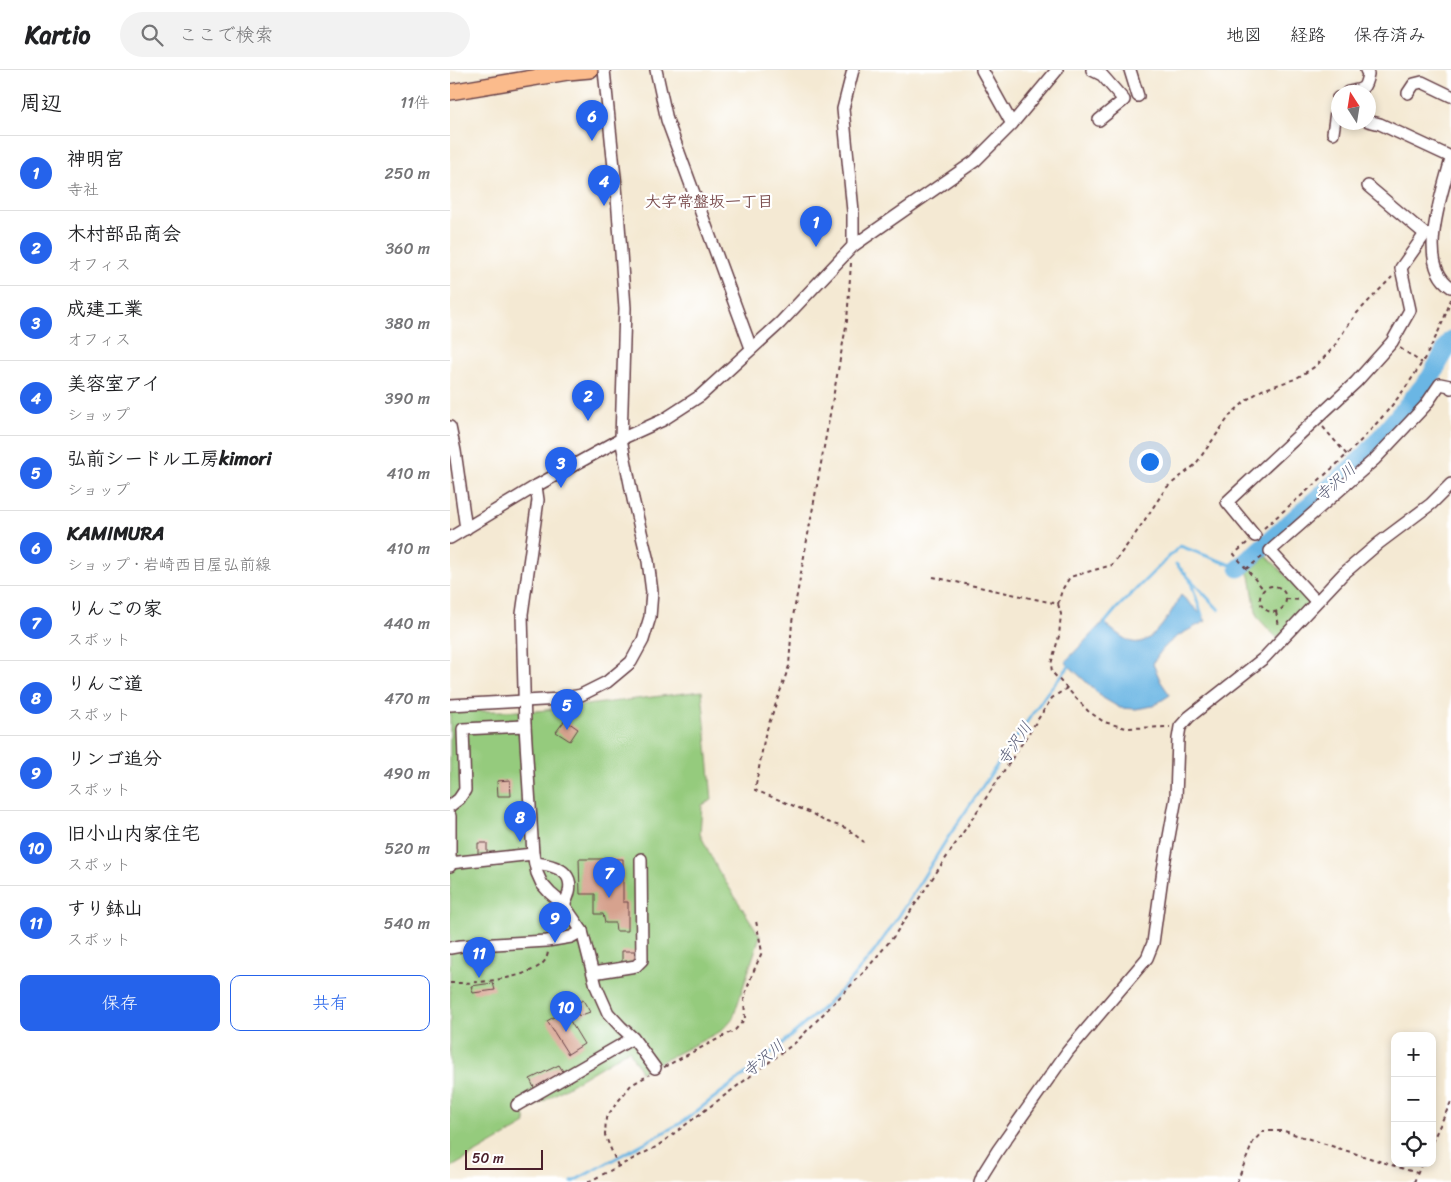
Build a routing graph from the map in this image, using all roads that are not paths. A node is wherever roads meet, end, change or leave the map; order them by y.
1 (590, 70) edge
2 (604, 70) edge
3 (656, 70) edge
4 (853, 70) edge
5 (982, 70) edge
6 (1057, 70) edge
7 (1092, 70) edge
8 (1130, 70) edge
9 (1366, 70) edge
10 (1366, 85) edge
11 (450, 92) edge
12 (1408, 93) dead end
13 (1138, 96) dead end
14 (1451, 96) edge
15 (1099, 120) dead end
16 (1376, 123) edge
17 (1012, 124) junction
18 (1333, 130) edge
19 (1332, 133) dead end
20 (1451, 158) edge
21 (1368, 186) dead end
22 (1429, 233) junction
23 (853, 246) junction
24 (1451, 287) edge
25 (751, 348) junction
26 (1451, 388) edge
27 (450, 427) edge
28 (621, 439) junction
29 (1451, 484) edge
30 (536, 486) junction
31 (466, 528) junction
32 (1255, 536) road end
33 (450, 538) edge
34 (1316, 601) junction
35 (524, 701) junction
36 (450, 705) edge
37 (525, 726) junction
38 (450, 806) edge
39 (450, 816) edge
40 (534, 858) junction
41 (641, 859) dead end
42 (450, 864) edge
43 (564, 905) junction
44 (582, 931) junction
45 (450, 948) edge
46 (593, 973) junction
47 (633, 1038) junction
48 (657, 1069) road end
49 (517, 1105) dead end
50 (980, 1182) edge

1 - 11 main road
2 - 28 street
3 - 25 street
4 - 23 street
5 - 17 street
6 - 17 street
7 - 15 street
8 - 13 street
9 - 10 street
12 - 14 street
16 - 20 street
17 - 23 street
18 - 19 street
20 - 22 street
21 - 22 street
22 - 24 street
22 - 32 street
23 - 25 street
25 - 28 street
26 - 34 street
27 - 31 street
28 - 30 street
28 - 35 street
29 - 34 street
30 - 31 street
30 - 35 street
31 - 33 street
34 - 50 street
35 - 36 street
35 - 37 street
37 - 38 street
37 - 40 street
39 - 42 street
40 - 42 street
40 - 43 street
40 - 43 street
41 - 46 street
43 - 44 street
44 - 45 street
44 - 46 street
46 - 47 street
47 - 48 street
47 - 49 street

